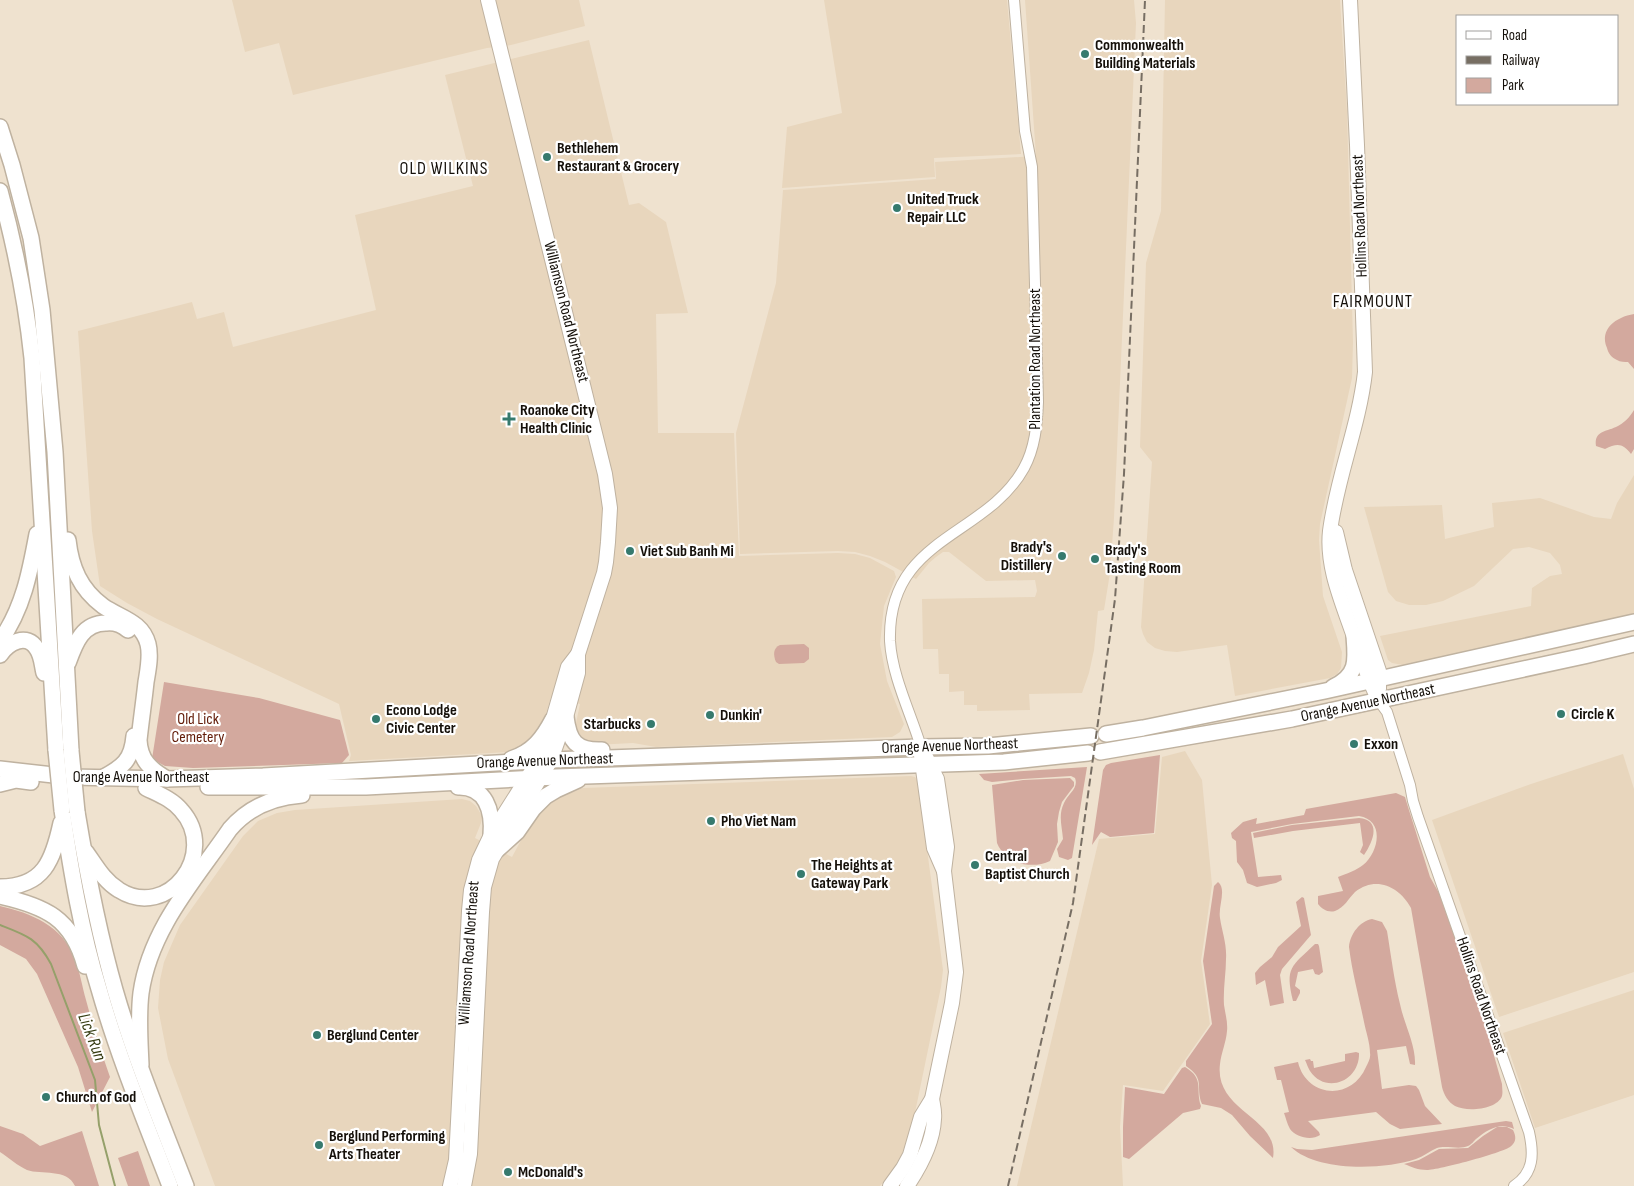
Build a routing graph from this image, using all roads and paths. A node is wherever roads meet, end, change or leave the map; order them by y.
1 (488, 0) edge
2 (1014, 0) edge
3 (1350, 0) edge
4 (0, 127) edge
5 (0, 190) edge
6 (56, 470) junction
7 (41, 508) junction
8 (1333, 519) junction
9 (1634, 622) edge
10 (1354, 636) junction
11 (0, 642) edge
12 (1634, 644) edge
13 (0, 655) edge
14 (66, 669) junction
15 (1374, 680) junction
16 (1325, 691) junction
17 (52, 692) junction
18 (1379, 701) junction
19 (560, 718) junction
20 (921, 747) junction
21 (64, 751) junction
22 (657, 756) junction
23 (502, 762) junction
24 (926, 764) junction
25 (0, 769) edge
26 (540, 770) junction
27 (592, 776) junction
28 (0, 778) edge
29 (101, 778) junction
30 (167, 779) junction
31 (16, 780) junction
32 (422, 783) junction
33 (0, 784) edge
34 (253, 787) junction
35 (358, 787) junction
36 (146, 788) junction
37 (67, 812) junction
38 (230, 829) junction
39 (491, 835) junction
40 (83, 847) junction
41 (497, 850) junction
42 (0, 887) edge
43 (0, 896) edge
44 (98, 988) junction
45 (141, 1065) junction
46 (932, 1099) junction
47 (145, 1100) junction
48 (160, 1140) junction
49 (170, 1186) edge
50 (186, 1186) edge
51 (450, 1186) edge
52 (464, 1186) edge
53 (890, 1186) edge
54 (907, 1186) edge
55 (1514, 1186) edge

1 - 19 main road, Williamson Road Northeast
2 - 20 street, Plantation Road Northeast
3 - 8 main road, Hollins Road Northeast
4 - 6 highway
5 - 7 highway
6 - 14 highway
6 - 30 highway
7 - 11 highway
7 - 17 highway
8 - 10 main road, Hollins Road Northeast
8 - 15 main road, Hollins Road Northeast
9 - 15 highway, Orange Avenue Northeast
10 - 15 main road, Hollins Road Northeast
10 - 16 highway
12 - 18 highway, Orange Avenue Northeast
13 - 17 highway
14 - 21 highway
14 - 29 highway
15 - 16 highway, Orange Avenue Northeast
15 - 18 main road, Hollins Road Northeast
16 - 20 highway, Orange Avenue Northeast
17 - 21 highway
18 - 24 highway, Orange Avenue Northeast
18 - 55 street, Hollins Road Northeast
19 - 22 highway
19 - 23 highway
19 - 26 main road, Williamson Road Northeast
20 - 22 highway, Orange Avenue Northeast
20 - 24 main road
21 - 37 highway, bridge
22 - 26 highway, Orange Avenue Northeast
23 - 26 highway, Orange Avenue Northeast
23 - 30 highway, Orange Avenue Northeast
24 - 27 highway, Orange Avenue Northeast
24 - 46 main road
25 - 29 highway, Orange Avenue Northeast
26 - 27 highway, Orange Avenue Northeast
26 - 32 highway, Orange Avenue Northeast
26 - 35 highway
26 - 39 main road, Williamson Road Northeast
26 - 41 main road, Williamson Road Northeast
27 - 41 highway
28 - 31 main road
29 - 30 highway, Orange Avenue Northeast
31 - 33 highway, Orange Avenue Northeast
31 - 36 highway, Orange Avenue Northeast
32 - 35 highway, Orange Avenue Northeast
32 - 39 highway
34 - 35 highway, Orange Avenue Northeast
34 - 36 highway, Orange Avenue Northeast
34 - 38 highway
35 - 38 highway
36 - 40 highway
37 - 40 highway
37 - 42 highway
37 - 44 highway
38 - 45 highway
39 - 51 main road, Williamson Road Northeast
40 - 45 highway
41 - 52 main road, Williamson Road Northeast
43 - 44 highway
44 - 47 highway
45 - 47 highway
46 - 53 main road
46 - 54 main road
47 - 48 highway
48 - 49 highway
48 - 50 highway

